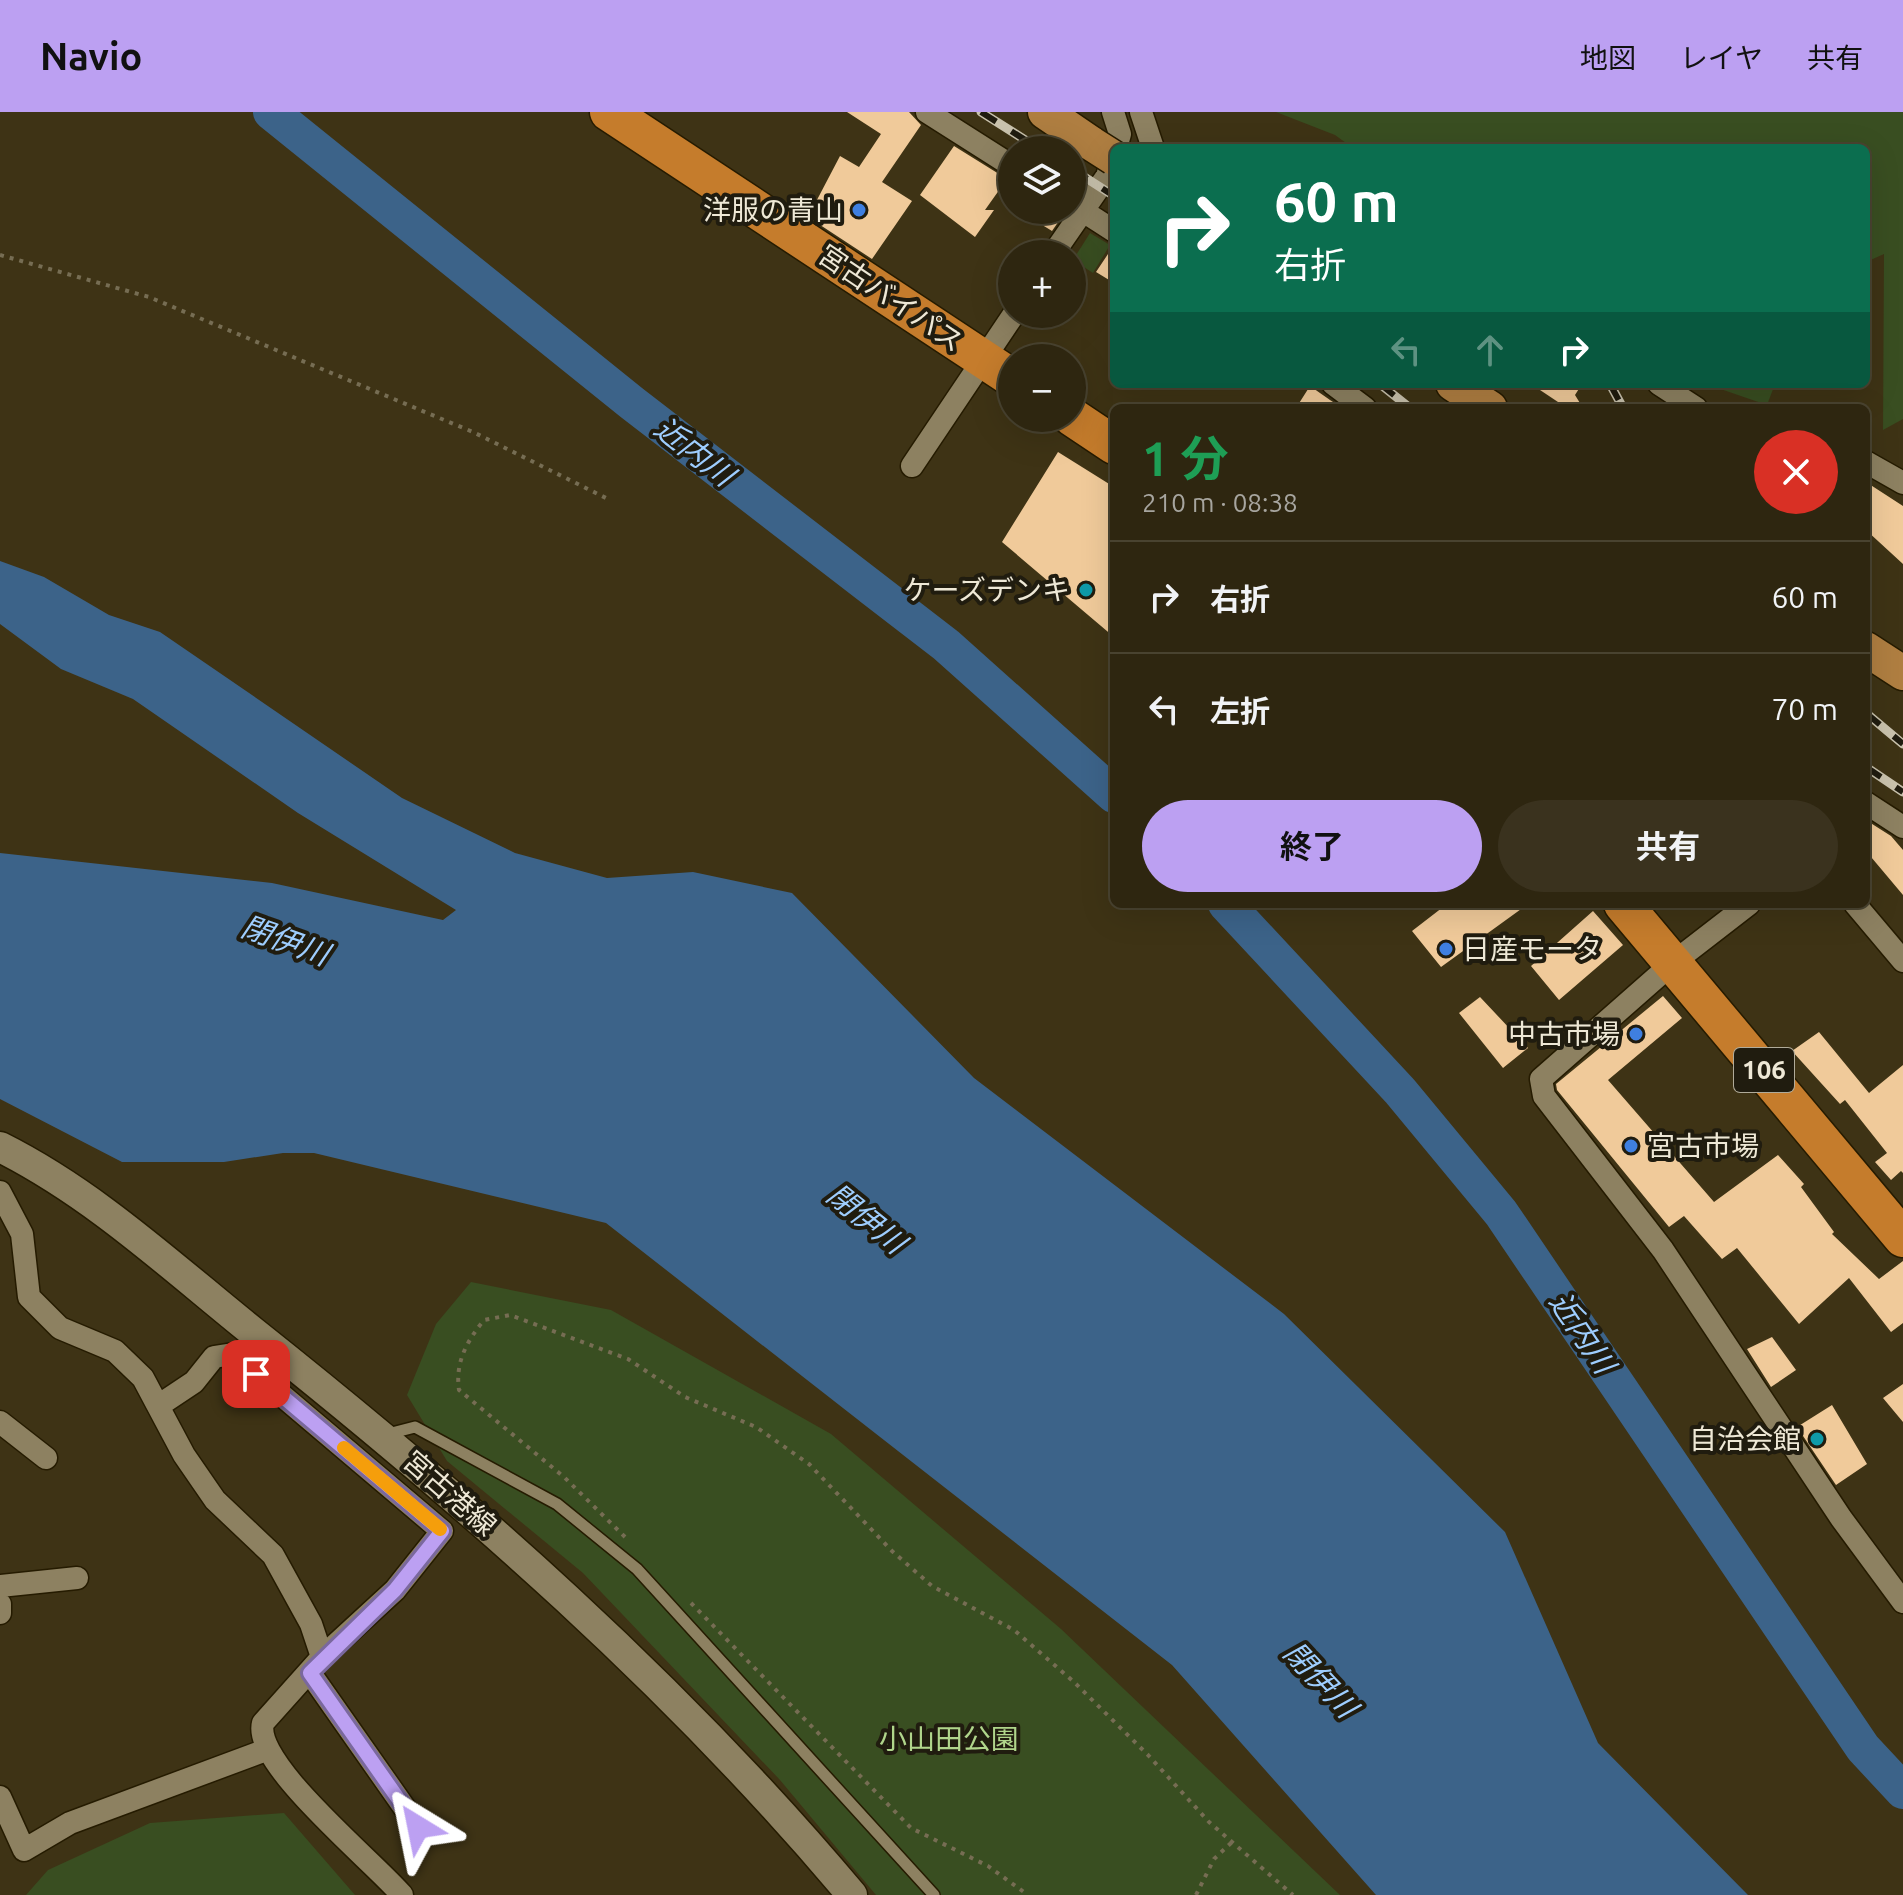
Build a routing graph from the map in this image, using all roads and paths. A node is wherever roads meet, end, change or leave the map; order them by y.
1 (927, 112) edge
2 (1045, 112) edge
3 (1113, 112) edge
4 (1141, 112) edge
5 (632, 118) edge
6 (1114, 144) edge
7 (1152, 144) edge
8 (1109, 151) edge
9 (998, 157) edge
10 (1086, 198) edge
11 (1086, 213) edge
12 (1110, 228) edge
13 (0, 255) edge
14 (998, 369) edge
15 (1338, 388) edge
16 (1459, 388) edge
17 (1665, 388) edge
18 (1360, 404) edge
19 (1484, 404) edge
20 (1690, 404) edge
21 (1086, 426) edge
22 (1110, 442) edge
23 (1870, 464) edge
24 (912, 466) dead end
25 (1903, 483) edge
26 (608, 499) dead end
27 (1870, 652) edge
28 (1903, 673) edge
29 (1870, 806) edge
30 (1903, 827) edge
31 (1627, 908) edge
32 (1744, 908) edge
33 (1858, 908) edge
34 (1903, 961) edge
35 (1674, 962) junction
36 (0, 1147) edge
37 (0, 1192) edge
38 (1903, 1238) edge
39 (158, 1406) junction
40 (0, 1422) edge
41 (383, 1436) junction
42 (46, 1458) dead end
43 (627, 1539) dead end
44 (77, 1578) dead end
45 (0, 1586) edge
46 (689, 1601) dead end
47 (1903, 1602) edge
48 (0, 1604) edge
49 (0, 1613) edge
50 (316, 1665) junction
51 (266, 1750) junction
52 (0, 1797) edge
53 (418, 1827) dead end
54 (1232, 1842) junction
55 (402, 1895) edge
56 (852, 1895) edge
57 (934, 1895) edge
58 (1028, 1895) edge
59 (1196, 1895) edge
60 (1293, 1895) edge

1 - 9 street
2 - 8 main road
3 - 6 street
4 - 7 street
5 - 14 highway, 宮古バイパス
8 - 10 street
11 - 12 street
13 - 26 path
14 - 24 street
15 - 18 street
16 - 19 main road
17 - 20 street
21 - 22 highway
23 - 25 street
27 - 28 main road
29 - 30 street
31 - 35 highway, 106
32 - 35 street
33 - 34 street
35 - 38 highway, 106
35 - 47 street
36 - 41 main road, 宮古港線
37 - 39 street
39 - 50 street
39 - 50 street
40 - 42 street
41 - 56 main road, 宮古港線
41 - 57 lane
43 - 54 path
44 - 45 street
46 - 58 path
48 - 49 street
50 - 51 street
50 - 53 street
51 - 52 street
51 - 55 street
54 - 59 path
54 - 60 path

